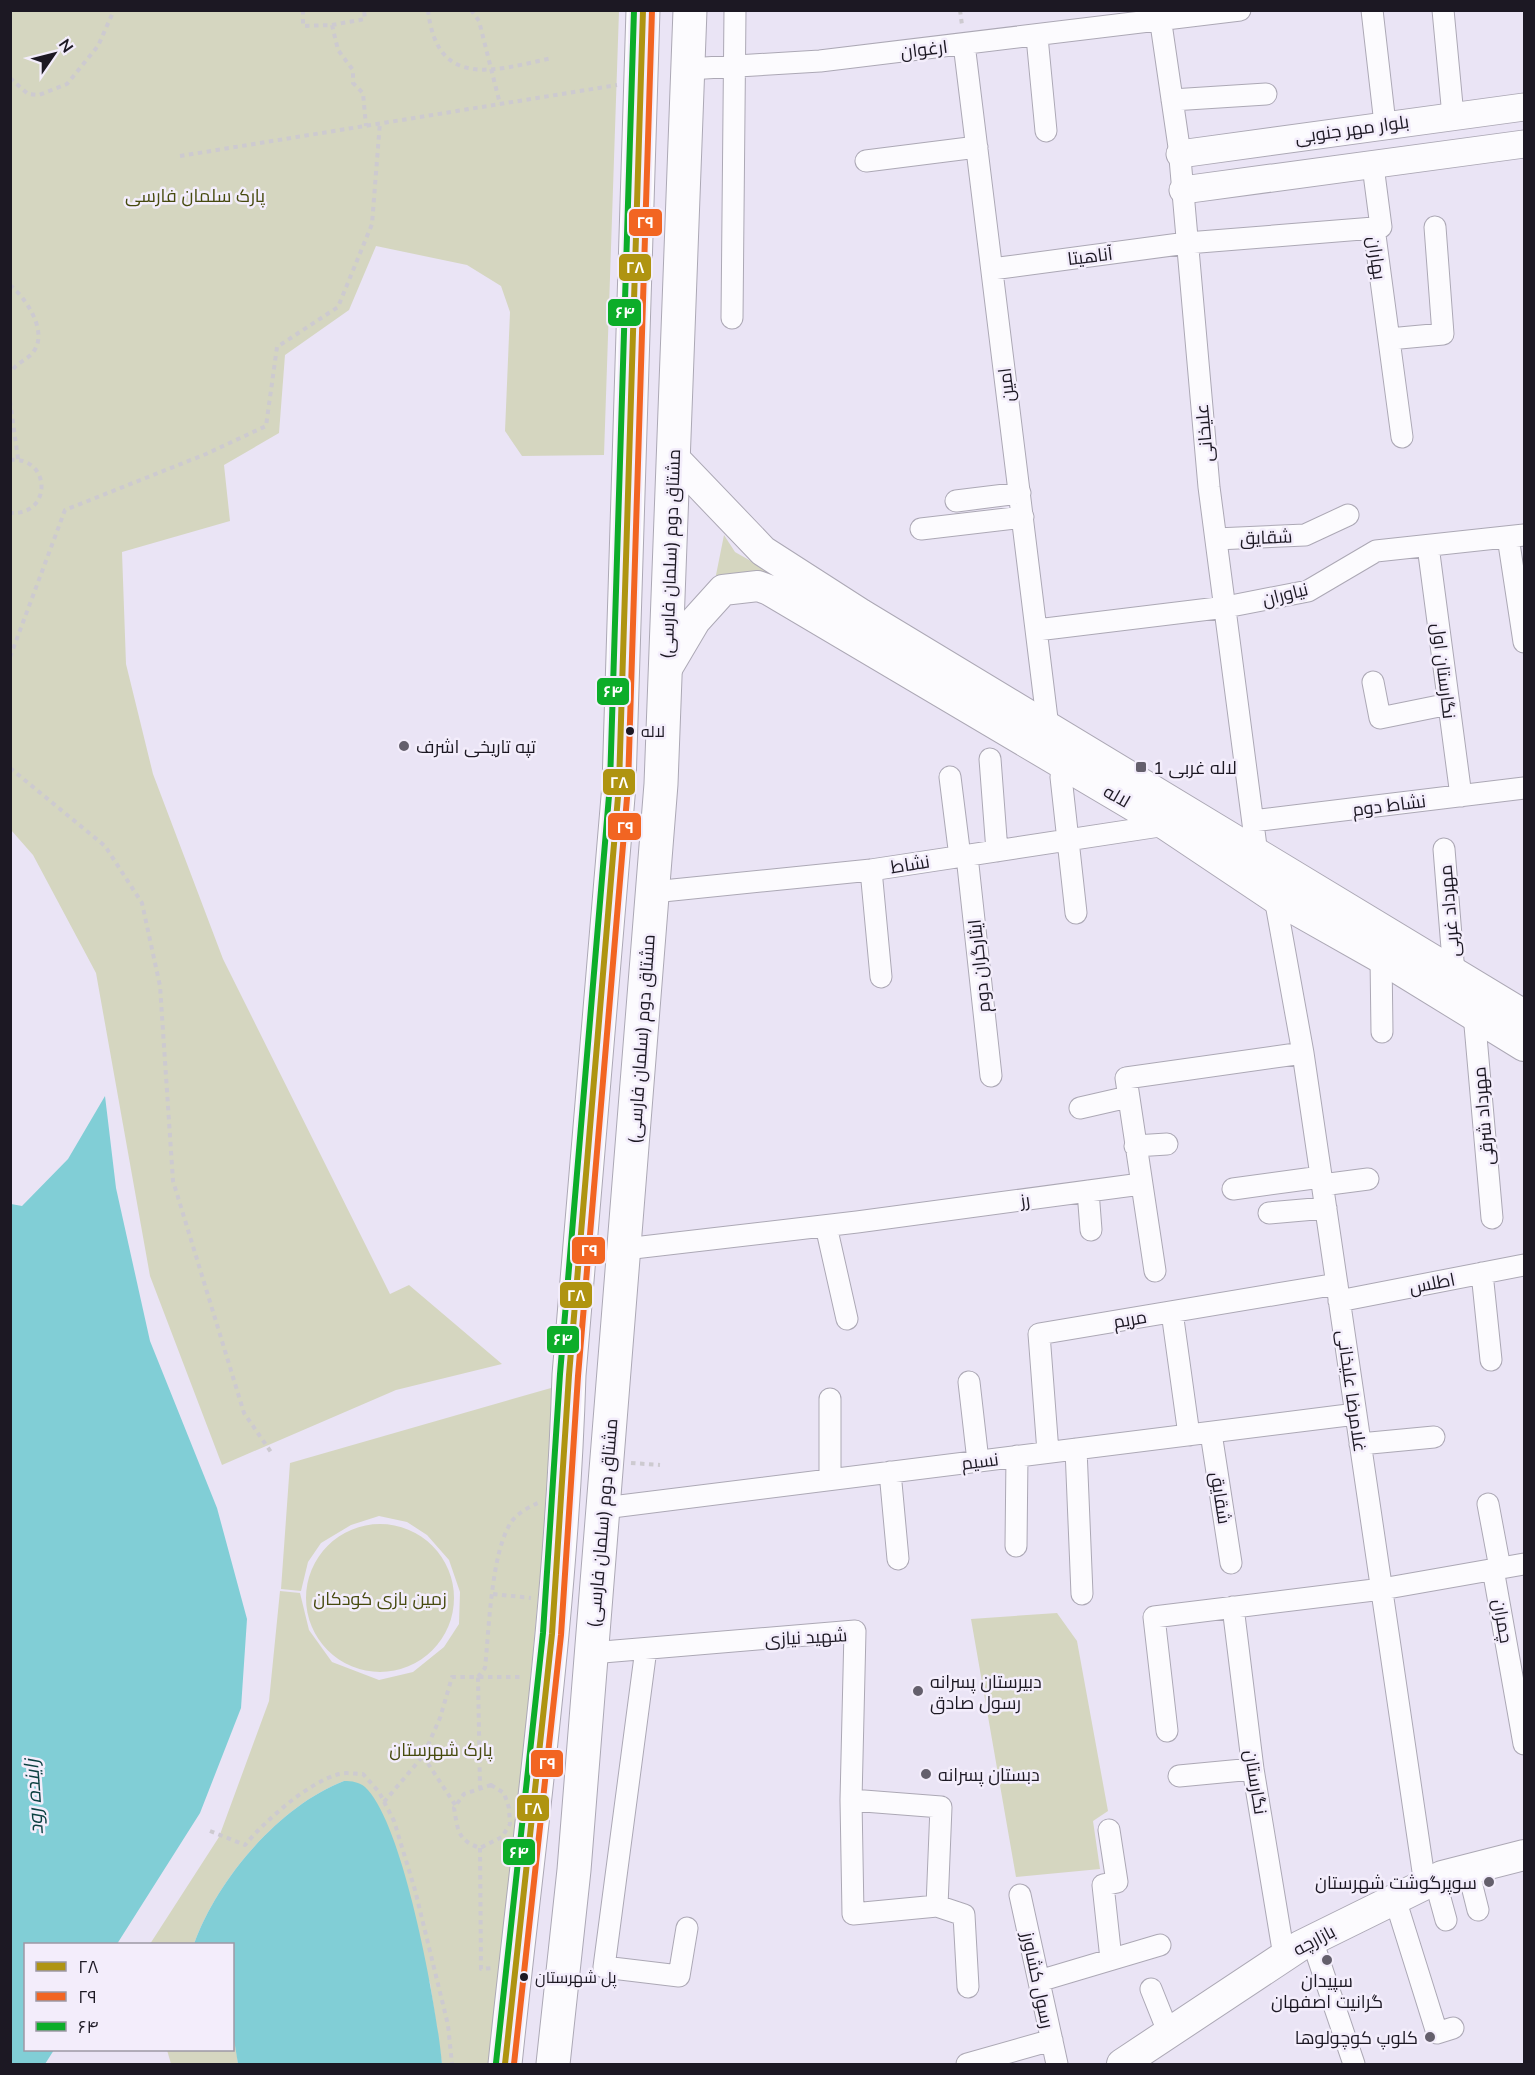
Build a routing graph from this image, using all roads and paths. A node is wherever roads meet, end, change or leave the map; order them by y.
1 (114, 10) edge
2 (303, 10) edge
3 (364, 10) edge
4 (428, 10) edge
5 (471, 10) edge
6 (643, 10) edge
7 (690, 10) edge
8 (735, 10) edge
9 (1240, 10) edge
10 (1372, 10) edge
11 (1443, 10) edge
12 (1159, 16) edge
13 (332, 25) junction
14 (1037, 37) junction
15 (964, 44) junction
16 (552, 58) dead end
17 (734, 66) junction
18 (688, 69) junction
19 (492, 71) junction
20 (10, 78) edge
21 (641, 81) junction
22 (1266, 94) dead end
23 (1172, 100) junction
24 (500, 104) junction
25 (1524, 107) edge
26 (1453, 116) junction
27 (380, 122) junction
28 (1385, 124) junction
29 (366, 126) junction
30 (1046, 130) dead end
31 (1524, 144) edge
32 (977, 147) junction
33 (1180, 154) junction
34 (180, 156) dead end
35 (866, 162) dead end
36 (1374, 166) junction
37 (1183, 190) junction
38 (1435, 227) dead end
39 (1374, 228) junction
40 (1187, 243) junction
41 (992, 269) junction
42 (10, 285) edge
43 (732, 318) dead end
44 (1389, 339) junction
45 (10, 374) edge
46 (10, 401) edge
47 (1402, 437) dead end
48 (674, 458) junction
49 (18, 459) junction
50 (10, 460) edge
51 (1020, 493) junction
52 (956, 501) dead end
53 (10, 513) edge
54 (1348, 515) dead end
55 (1023, 517) junction
56 (921, 529) dead end
57 (1516, 536) edge
58 (1216, 539) junction
59 (1428, 546) junction
60 (1226, 607) junction
61 (856, 625) junction
62 (1037, 630) junction
63 (1524, 642) edge
64 (10, 657) edge
65 (666, 670) junction
66 (1373, 682) dead end
67 (1449, 704) junction
68 (1048, 727) junction
69 (990, 759) dead end
70 (10, 768) edge
71 (950, 777) dead end
72 (1062, 777) dead end
73 (1524, 788) edge
74 (1461, 796) junction
75 (1253, 821) junction
76 (1166, 825) junction
77 (1069, 840) junction
78 (1444, 849) dead end
79 (997, 851) junction
80 (1257, 854) junction
81 (963, 856) junction
82 (870, 870) junction
83 (653, 892) junction
84 (1275, 898) junction
85 (1076, 913) dead end
86 (1359, 930) junction
87 (1381, 958) junction
88 (1454, 973) junction
89 (881, 977) dead end
90 (1474, 1014) junction
91 (1524, 1016) edge
92 (1382, 1032) dead end
93 (1524, 1046) edge
94 (1303, 1053) junction
95 (991, 1076) dead end
96 (1128, 1098) junction
97 (1080, 1108) dead end
98 (1167, 1144) dead end
99 (1135, 1146) junction
100 (1368, 1179) dead end
101 (1322, 1181) junction
102 (1141, 1184) junction
103 (1233, 1189) dead end
104 (1088, 1191) junction
105 (1326, 1208) junction
106 (1269, 1213) dead end
107 (1492, 1218) dead end
108 (826, 1226) junction
109 (1091, 1230) dead end
110 (625, 1249) junction
111 (1524, 1265) edge
112 (1155, 1271) dead end
113 (1482, 1273) junction
114 (1338, 1292) junction
115 (1172, 1312) junction
116 (847, 1319) dead end
117 (1491, 1360) dead end
118 (969, 1382) dead end
119 (830, 1399) dead end
120 (1356, 1414) junction
121 (1211, 1433) junction
122 (1189, 1436) junction
123 (1434, 1437) dead end
124 (1360, 1444) junction
125 (1076, 1449) junction
126 (1048, 1452) junction
127 (273, 1455) dead end
128 (1017, 1456) junction
129 (978, 1461) junction
130 (890, 1472) junction
131 (830, 1479) junction
132 (547, 1498) dead end
133 (1488, 1504) dead end
134 (604, 1508) junction
135 (1016, 1546) dead end
136 (898, 1559) dead end
137 (1231, 1563) dead end
138 (1524, 1564) edge
139 (1497, 1569) junction
140 (1382, 1589) junction
141 (493, 1594) junction
142 (1082, 1594) dead end
143 (536, 1599) dead end
144 (1233, 1607) junction
145 (646, 1649) junction
146 (591, 1653) junction
147 (478, 1677) junction
148 (527, 1677) dead end
149 (1167, 1731) dead end
150 (1524, 1744) edge
151 (423, 1756) junction
152 (1253, 1769) junction
153 (1179, 1776) dead end
154 (480, 1787) junction
155 (851, 1800) junction
156 (384, 1802) junction
157 (456, 1806) junction
158 (1109, 1830) dead end
159 (210, 1831) dead end
160 (480, 1848) junction
161 (1524, 1855) edge
162 (1468, 1870) junction
163 (1430, 1882) junction
164 (1020, 1895) dead end
165 (1395, 1899) junction
166 (938, 1906) junction
167 (1478, 1910) dead end
168 (1446, 1920) dead end
169 (687, 1928) dead end
170 (1312, 1940) junction
171 (1160, 1945) dead end
172 (1284, 1956) junction
173 (1111, 1959) junction
174 (497, 1968) dead end
175 (1039, 1981) junction
176 (968, 1987) dead end
177 (1151, 1989) dead end
178 (1453, 2028) dead end
179 (1169, 2034) junction
180 (1052, 2040) junction
181 (452, 2064) edge
182 (505, 2064) edge
183 (553, 2064) edge
184 (967, 2064) edge
185 (1057, 2064) edge
186 (1122, 2064) edge
187 (1354, 2064) edge

1 - 20 path
2 - 13 path
3 - 13 path
4 - 19 path
5 - 19 path
6 - 21 main road
7 - 18 main road, مشتاق دوم (سلمان فارسی)
8 - 17 street
9 - 12 street, ارغوان
10 - 28 street
11 - 26 street
12 - 14 street, ارغوان
12 - 23 street, علیخانی
13 - 29 path
14 - 15 street, ارغوان
14 - 30 street
15 - 17 street, ارغوان
15 - 32 street, امین
16 - 19 path
17 - 18 street, ارغوان
17 - 43 street
18 - 48 main road, مشتاق دوم (سلمان فارسی)
19 - 24 path
21 - 24 path
21 - 182 main road
22 - 23 street
23 - 33 street, علیخانی
24 - 27 path
25 - 26 street, بلوار مهر جنوبی
26 - 28 street, بلوار مهر جنوبی
27 - 29 path
27 - 64 path
28 - 33 street, بلوار مهر جنوبی
29 - 34 path
31 - 36 street
32 - 35 street
32 - 41 street, امین
33 - 37 street, علیخانی
36 - 37 street
36 - 39 street
37 - 40 street, علیخانی
38 - 44 street
39 - 40 street, بهاران
39 - 44 street, بهاران
40 - 41 street, آناهیتا
40 - 58 street, علیخانی
41 - 51 street, امین
42 - 45 path
44 - 47 street, بهاران
46 - 49 path
48 - 61 main road, لاله
48 - 65 main road, مشتاق دوم (سلمان فارسی)
49 - 50 path
49 - 53 path
51 - 52 street
51 - 55 street, امین
54 - 58 street, شقایق
55 - 56 street
55 - 62 street, امین
57 - 59 street, نیاوران
57 - 63 street
58 - 60 street, علیخانی
59 - 60 street, نیاوران
59 - 67 street, نگارستان اول
60 - 62 street, نیاوران
60 - 75 street, علیخانی
61 - 65 main road, لاله
61 - 68 main road, لاله
61 - 76 main road, لاله
62 - 68 street, امین
65 - 83 main road, مشتاق دوم (سلمان فارسی)
66 - 67 street
67 - 74 street, نگارستان اول
68 - 80 main road, لاله
69 - 79 street
70 - 127 path
71 - 81 street, ایثارگران دوم
72 - 77 street
73 - 74 street, نشاط دوم
74 - 75 street, نشاط دوم
75 - 80 street, علیخانی
76 - 77 street, نشاط
76 - 84 main road, لاله
77 - 79 street, نشاط
77 - 85 street
78 - 88 street, مهرداد غربی
79 - 81 street, نشاط
80 - 86 main road, لاله
81 - 82 street, نشاط
81 - 95 street, ایثارگران دوم
82 - 83 street, نشاط
82 - 89 street
83 - 110 main road, مشتاق دوم (سلمان فارسی)
84 - 86 main road, لاله
84 - 94 street, غلامرضا علیخانی
86 - 87 main road, لاله
86 - 88 main road, لاله
87 - 90 main road, لاله
87 - 92 street
88 - 91 main road, لاله
90 - 93 main road, لاله
90 - 107 street, مهرداد شرقی
94 - 96 street
94 - 101 street, غلامرضا علیخانی
96 - 97 street
96 - 99 street
98 - 99 street
99 - 102 street
100 - 101 street
101 - 103 street
101 - 105 street, غلامرضا علیخانی
102 - 104 street, رز
102 - 112 street
104 - 108 street, رز
104 - 109 street
105 - 106 street
105 - 114 street, غلامرضا علیخانی
108 - 110 street, رز
108 - 116 street
110 - 134 main road, مشتاق دوم (سلمان فارسی)
111 - 113 street, اطلس
113 - 114 street, اطلس
113 - 117 street
114 - 115 street, مریم
114 - 120 street, غلامرضا علیخانی
115 - 122 street
115 - 126 street, مریم
118 - 129 street
119 - 131 street
120 - 121 street, نسیم
120 - 124 street, غلامرضا علیخانی
121 - 122 street, نسیم
121 - 137 street, شقایق
122 - 125 street, نسیم
123 - 124 street
124 - 140 street, غلامرضا علیخانی
125 - 126 street, نسیم
125 - 142 street
126 - 128 street, نسیم
128 - 129 street, نسیم
128 - 135 street
129 - 130 street, نسیم
130 - 131 street, نسیم
130 - 136 street
131 - 134 street, نسیم
132 - 141 path
133 - 139 street, چمران
134 - 146 main road, مشتاق دوم (سلمان فارسی)
138 - 139 street
139 - 140 street
139 - 150 street, چمران
140 - 144 street
140 - 163 street, غلامرضا علیخانی
141 - 143 path
141 - 147 path
144 - 149 street
144 - 152 street, نگارستان
145 - 146 street, شهید نیازی
145 - 155 street, شهید نیازی
145 - 169 street
146 - 183 main road, مشتاق دوم (سلمان فارسی)
147 - 148 path
147 - 151 path
147 - 154 path
151 - 156 path
151 - 157 path
152 - 153 street
152 - 172 street, نگارستان
154 - 157 path
154 - 160 path
155 - 166 street
155 - 166 street, شهید نیازی
156 - 159 path
156 - 181 path
157 - 160 path
158 - 173 street
160 - 174 path
161 - 162 main road, بازارچه
162 - 163 main road, بازارچه
162 - 167 street
163 - 165 main road, بازارچه
163 - 168 street, غلامرضا علیخانی
164 - 175 street, رسول کشاورز
165 - 170 main road, بازارچه
165 - 178 street
166 - 176 street
170 - 172 main road, بازارچه
170 - 187 street
171 - 173 street
172 - 179 main road, بازارچه
173 - 175 street
175 - 180 street, رسول کشاورز
177 - 179 street
179 - 186 main road, بازارچه
180 - 184 street
180 - 185 street, رسول کشاورز

